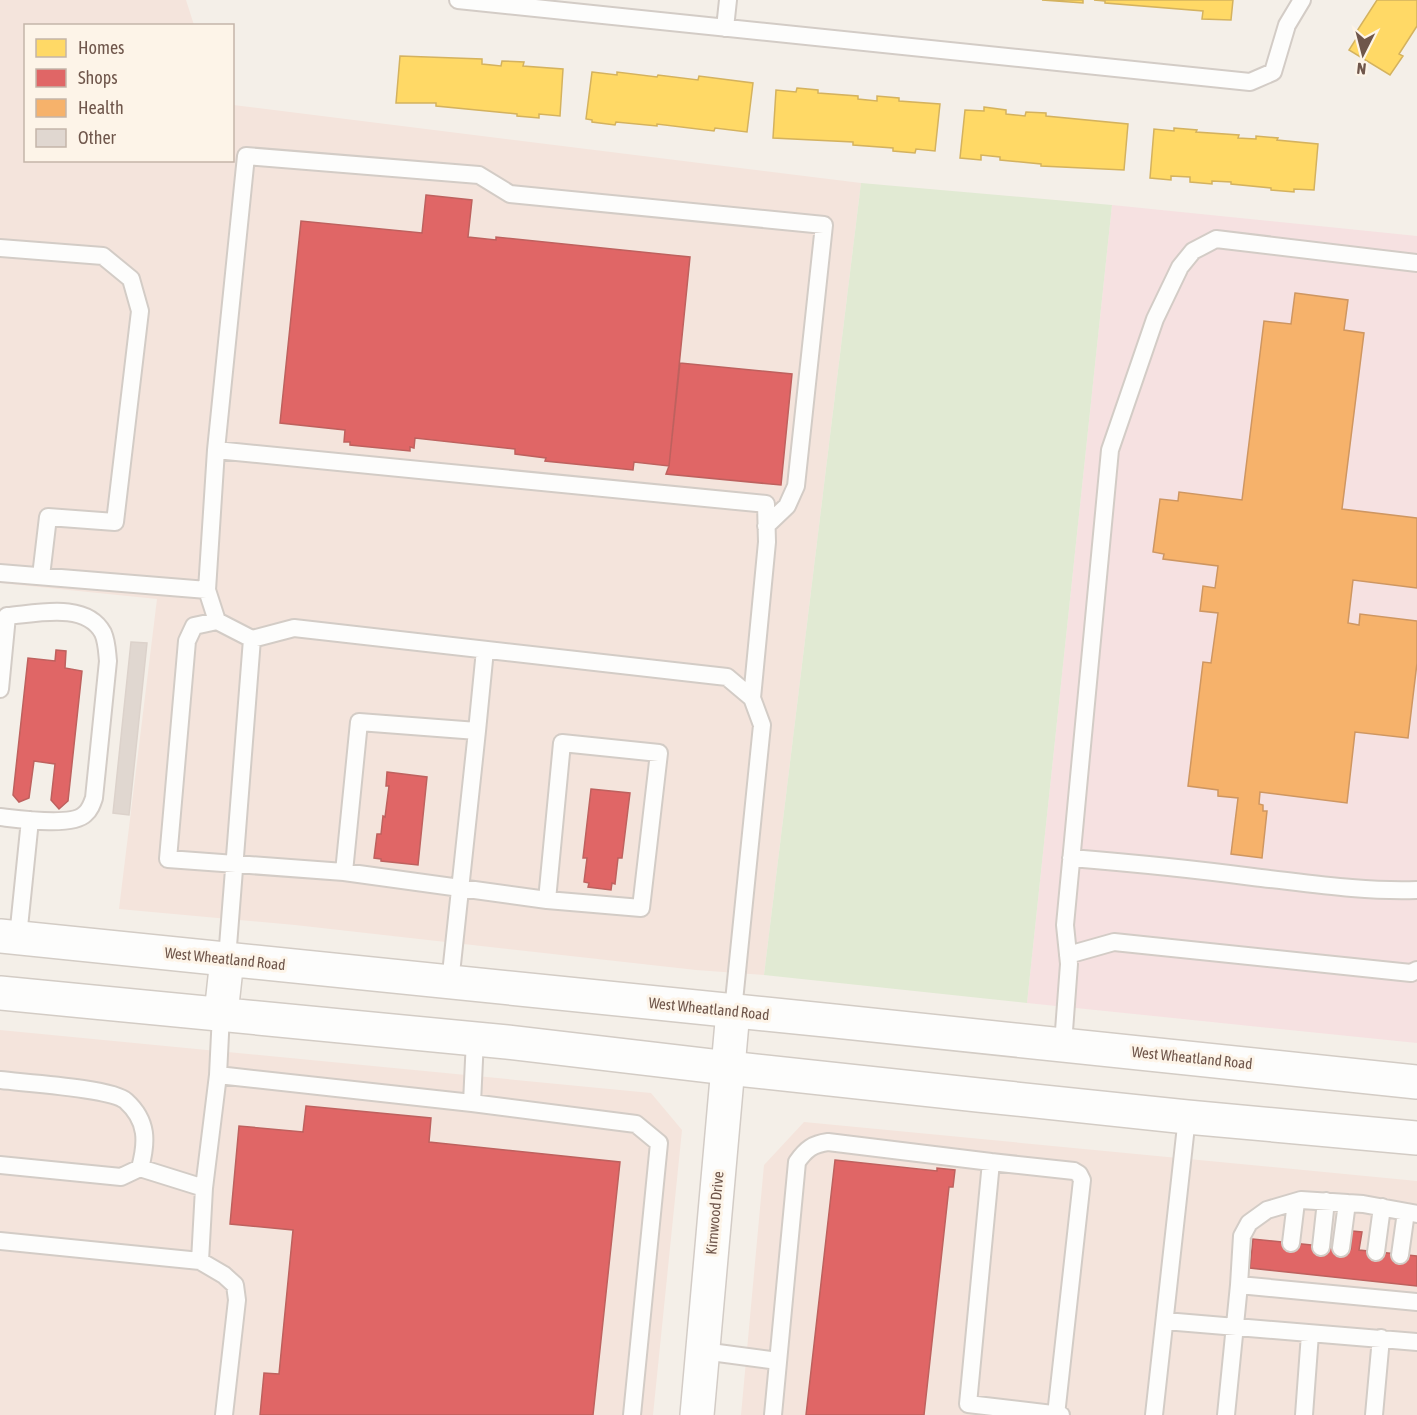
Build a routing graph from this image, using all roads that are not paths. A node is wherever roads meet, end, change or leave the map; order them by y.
1 (458, 0) edge
2 (728, 0) edge
3 (1302, 0) edge
4 (725, 28) junction
5 (0, 248) edge
6 (1417, 263) edge
7 (216, 450) junction
8 (766, 526) junction
9 (0, 573) edge
10 (41, 576) junction
11 (207, 590) junction
12 (4, 616) edge
13 (217, 621) junction
14 (252, 639) junction
15 (484, 650) junction
16 (0, 689) edge
17 (752, 698) junction
18 (477, 730) junction
19 (0, 817) edge
20 (30, 820) junction
21 (1071, 858) junction
22 (235, 866) junction
23 (344, 872) junction
24 (459, 886) junction
25 (1417, 890) edge
26 (547, 900) junction
27 (9, 937) edge
28 (1068, 955) junction
29 (228, 960) junction
30 (1417, 970) edge
31 (450, 983) junction
32 (0, 993) edge
33 (733, 1011) junction
34 (221, 1014) junction
35 (475, 1039) junction
36 (1063, 1044) junction
37 (728, 1068) junction
38 (218, 1075) junction
39 (0, 1080) edge
40 (1417, 1082) edge
41 (472, 1103) junction
42 (1186, 1117) junction
43 (1417, 1138) edge
44 (991, 1162) junction
45 (0, 1165) edge
46 (140, 1168) junction
47 (204, 1188) junction
48 (1326, 1201) junction
49 (1296, 1202) junction
50 (1347, 1203) junction
51 (1382, 1207) junction
52 (1412, 1213) edge
53 (0, 1241) edge
54 (1291, 1243) dead end
55 (1321, 1247) dead end
56 (1341, 1248) dead end
57 (1376, 1252) dead end
58 (1400, 1255) dead end
59 (200, 1261) junction
60 (1288, 1272) dead end
61 (1239, 1285) junction
62 (1286, 1289) junction
63 (1417, 1302) edge
64 (1165, 1320) junction
65 (1234, 1327) junction
66 (1310, 1334) junction
67 (1381, 1338) junction
68 (1417, 1342) edge
69 (702, 1351) junction
70 (778, 1361) junction
71 (224, 1415) edge
72 (632, 1415) edge
73 (697, 1415) edge
74 (773, 1415) edge
75 (1056, 1415) edge
76 (1061, 1415) edge
77 (1154, 1415) edge
78 (1226, 1415) edge
79 (1304, 1415) edge
80 (1374, 1415) edge

1 - 4 lane
2 - 4 lane
3 - 4 lane
5 - 10 lane
6 - 21 lane
7 - 8 lane
7 - 8 lane
7 - 11 lane
8 - 17 lane
9 - 10 lane
10 - 11 lane
11 - 13 lane
12 - 16 lane
12 - 20 lane
13 - 14 lane
13 - 22 lane
14 - 15 lane
14 - 22 lane
15 - 17 lane
15 - 18 lane
17 - 33 lane
18 - 23 lane
18 - 24 lane
19 - 20 lane
20 - 27 lane
21 - 25 lane
21 - 28 lane
22 - 23 lane
22 - 29 lane
23 - 24 lane
24 - 26 lane
24 - 31 lane
26 - 26 lane
27 - 29 main road, West Wheatland Road
28 - 30 lane
28 - 36 lane
29 - 31 main road, West Wheatland Road
29 - 34 main road
31 - 33 main road, West Wheatland Road
32 - 34 main road
33 - 36 main road, West Wheatland Road
33 - 37 main road, Kirnwood Drive
34 - 35 main road
34 - 38 lane
35 - 37 main road
35 - 41 lane
36 - 40 main road, West Wheatland Road
37 - 42 main road
37 - 69 main road, Kirnwood Drive
38 - 41 lane
38 - 47 lane
39 - 46 lane
41 - 72 lane
42 - 43 main road
42 - 64 lane
44 - 70 lane
44 - 75 lane
44 - 75 lane
45 - 46 lane
46 - 47 lane
47 - 59 lane
48 - 49 lane
48 - 50 lane
48 - 55 lane
49 - 54 lane
49 - 61 lane
50 - 51 lane
50 - 56 lane
51 - 52 lane
51 - 57 lane
52 - 58 lane
53 - 59 lane
59 - 71 lane
60 - 62 lane
61 - 62 lane
61 - 65 lane
62 - 63 lane
64 - 65 lane
64 - 77 lane
65 - 66 lane
65 - 78 lane
66 - 67 lane
66 - 79 lane
67 - 68 lane
67 - 80 lane
69 - 70 lane
69 - 73 main road, Kirnwood Drive
70 - 74 lane
75 - 76 lane

